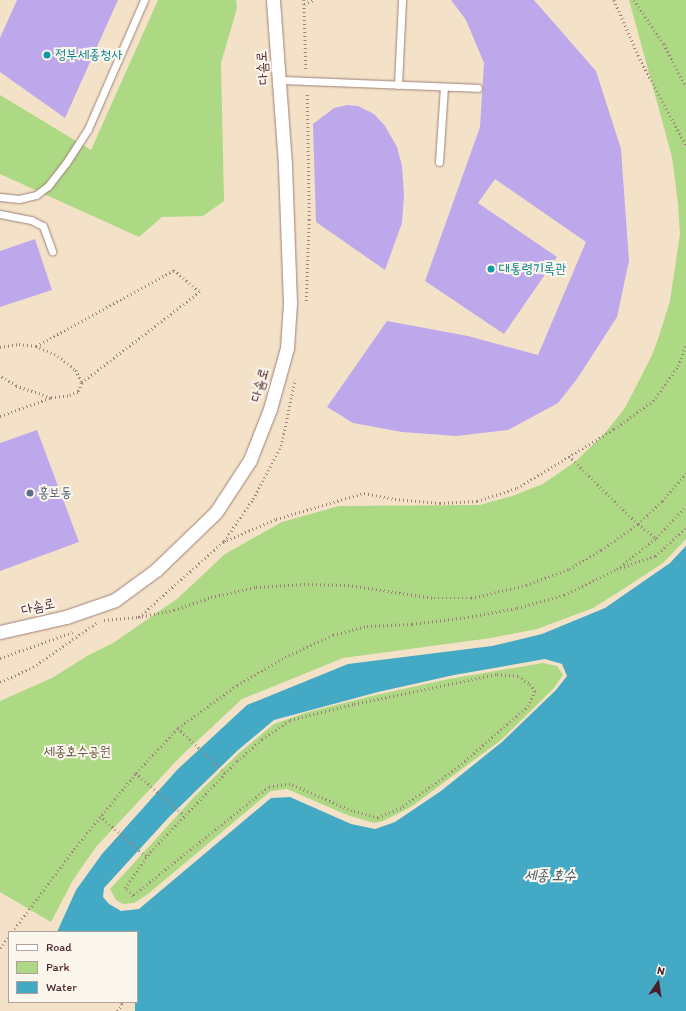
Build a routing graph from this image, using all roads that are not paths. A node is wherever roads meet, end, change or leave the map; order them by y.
1 (144, 0) edge
2 (273, 0) edge
3 (402, 0) edge
4 (280, 80) junction
5 (398, 85) junction
6 (444, 87) junction
7 (478, 88) dead end
8 (439, 162) dead end
9 (0, 197) edge
10 (0, 214) edge
11 (52, 251) dead end
12 (0, 632) edge

1 - 9 lane
2 - 4 street, 다솜로
3 - 5 lane
4 - 5 lane
4 - 12 street, 다솜로
5 - 6 lane
6 - 7 lane
6 - 8 lane
10 - 11 lane

